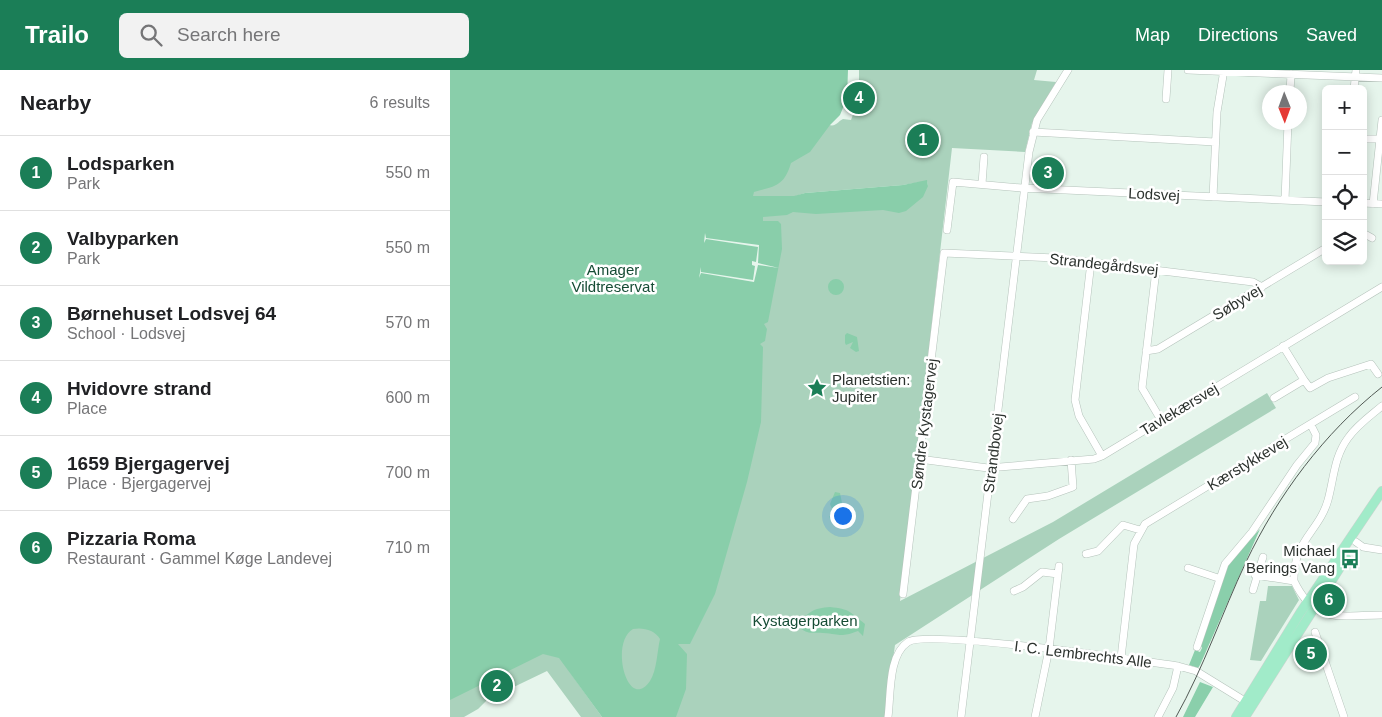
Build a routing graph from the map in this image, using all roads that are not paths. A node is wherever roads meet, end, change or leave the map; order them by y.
1 (1068, 70) edge
2 (1168, 70) edge
3 (1188, 70) edge
4 (1224, 71) edge
5 (1356, 73) edge
6 (1291, 74) junction
7 (1382, 78) edge
8 (1290, 85) edge
9 (1166, 99) dead end
10 (1382, 120) edge
11 (1288, 130) edge
12 (1033, 132) junction
13 (1367, 138) edge
14 (1381, 139) edge
15 (1215, 142) junction
16 (984, 157) dead end
17 (982, 184) junction
18 (1025, 188) junction
19 (1213, 197) junction
20 (1285, 200) junction
21 (1322, 202) edge
22 (1367, 203) edge
23 (1373, 204) junction
24 (1382, 204) edge
25 (947, 230) dead end
26 (1367, 235) edge
27 (1372, 238) dead end
28 (1322, 250) edge
29 (944, 253) joint
30 (1016, 256) junction
31 (1091, 262) junction
32 (1156, 270) junction
33 (1262, 287) junction
34 (1382, 288) edge
35 (1283, 346) junction
36 (1146, 351) junction
37 (1378, 374) dead end
38 (1304, 380) junction
39 (1355, 397) dead end
40 (1274, 398) dead end
41 (1382, 406) edge
42 (1161, 420) junction
43 (1311, 425) junction
44 (1102, 456) junction
45 (919, 459) junction
46 (1071, 460) junction
47 (991, 467) junction
48 (1382, 490) edge
49 (1382, 501) edge
50 (1013, 519) dead end
51 (1140, 530) junction
52 (1356, 542) junction
53 (1382, 550) edge
54 (1086, 554) dead end
55 (1263, 557) dead end
56 (1059, 566) dead end
57 (1188, 568) dead end
58 (1058, 574) junction
59 (1256, 575) junction
60 (1218, 578) junction
61 (1294, 580) junction
62 (1252, 590) dead end
63 (1014, 591) dead end
64 (903, 594) dead end
65 (1310, 606) junction
66 (1382, 616) edge
67 (1315, 632) dead end
68 (970, 641) junction
69 (1197, 647) dead end
70 (1049, 650) junction
71 (1121, 658) junction
72 (1178, 666) junction
73 (1248, 703) junction
74 (888, 717) edge
75 (961, 717) edge
76 (1035, 717) edge
77 (1158, 717) edge
78 (1236, 717) edge
79 (1245, 717) edge
80 (1344, 717) edge

1 - 12 street, Strandbovej
2 - 9 street
3 - 4 street
4 - 6 street
4 - 15 street
5 - 6 street
5 - 7 street
6 - 8 street
10 - 14 street
11 - 20 street
12 - 15 street
12 - 18 street, Strandbovej
13 - 14 street
14 - 23 street
15 - 19 street
16 - 17 street
17 - 18 street, Lodsvej
17 - 25 street, Lodsvej
18 - 19 street, Lodsvej
18 - 30 street, Strandbovej
19 - 20 street, Lodsvej
20 - 21 street, Lodsvej
22 - 23 street
23 - 24 street
26 - 27 street
28 - 33 street, Søbyvej
29 - 30 street, Strandegårdsvej
29 - 45 street, Søndre Kystagervej
30 - 31 street, Strandegårdsvej
30 - 47 street, Strandbovej
31 - 32 street, Strandegårdsvej
31 - 44 street
32 - 33 street, Strandegårdsvej
32 - 36 street
33 - 36 street, Søbyvej
34 - 35 street, Tavlekærsvej
35 - 38 street
35 - 42 street, Tavlekærsvej
36 - 42 street
37 - 38 street
38 - 40 street
39 - 43 street, Kærstykkevej
41 - 61 street
42 - 44 street, Tavlekærsvej
43 - 51 street, Kærstykkevej
43 - 60 street
44 - 46 street, Tavlekærsvej
45 - 47 street, Tavlekærsvej
45 - 64 street, Søndre Kystagervej
46 - 47 street, Tavlekærsvej
46 - 50 street
47 - 68 street, Strandbovej
48 - 65 main road
49 - 52 main road
51 - 54 street
51 - 71 street
52 - 53 street
52 - 65 main road
55 - 59 street
56 - 58 street
57 - 60 street
58 - 63 street
58 - 70 street
59 - 61 street
59 - 62 street
60 - 69 street
61 - 65 street
65 - 66 street
65 - 73 main road
67 - 80 street
68 - 70 street, I. C. Lembrechts Alle
68 - 74 street, I. C. Lembrechts Alle
68 - 75 street, Strandbovej
70 - 71 street, I. C. Lembrechts Alle
70 - 76 street
71 - 72 street, I. C. Lembrechts Alle
72 - 73 street, I. C. Lembrechts Alle
72 - 77 street
73 - 78 main road
73 - 79 main road

